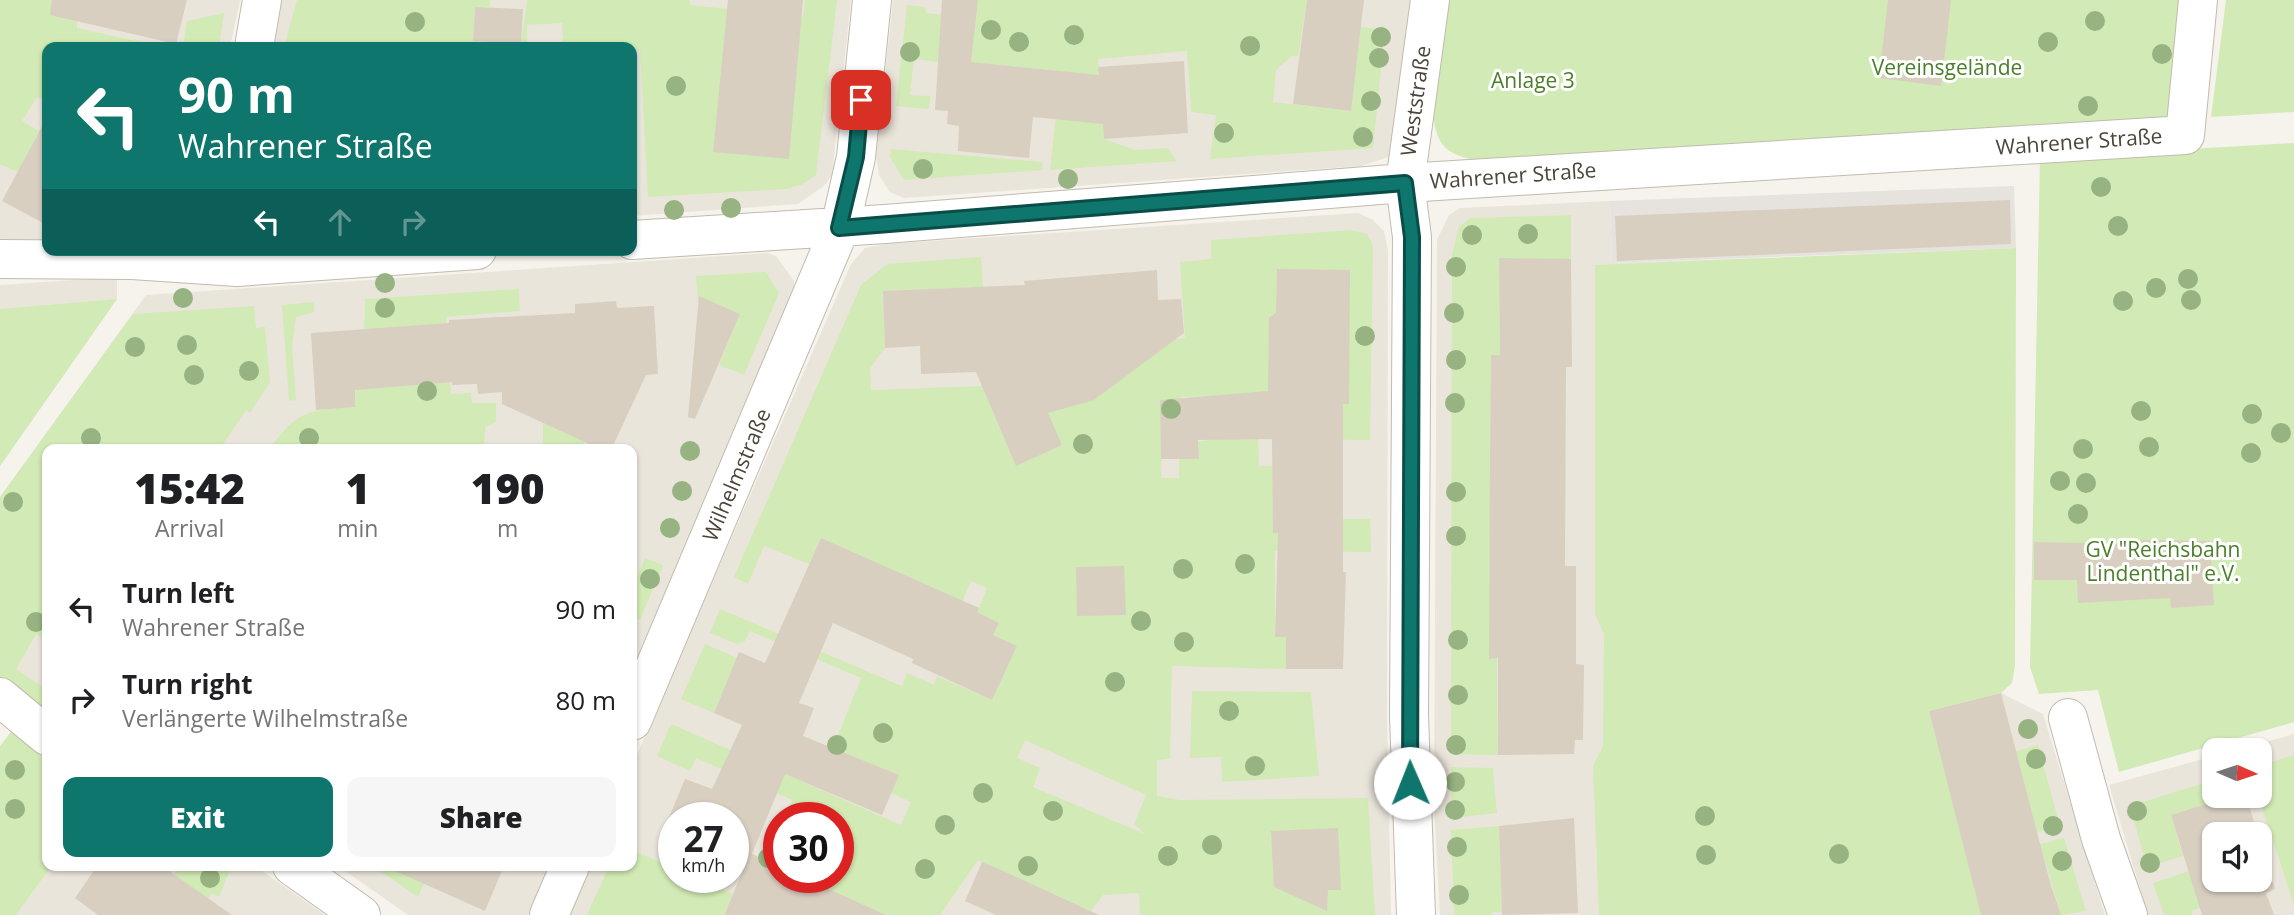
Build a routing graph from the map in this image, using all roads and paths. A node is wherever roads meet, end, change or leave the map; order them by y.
1 (262, 0) edge
2 (872, 0) edge
3 (1430, 0) edge
4 (2198, 0) edge
5 (255, 42) edge
6 (1405, 183) junction
7 (839, 228) junction
8 (637, 240) edge
9 (392, 256) edge
10 (166, 257) edge
11 (0, 260) edge
12 (0, 697) edge
13 (637, 709) edge
14 (2068, 718) dead end
15 (42, 732) edge
16 (299, 871) edge
17 (568, 871) edge
18 (361, 915) edge
19 (549, 915) edge
20 (1416, 915) edge
21 (2127, 915) edge

1 - 5 street
2 - 7 street, Wilhelmstraße
3 - 6 street, Weststraße
4 - 6 street, Wahrener Straße
6 - 7 street, Wahrener Straße
6 - 20 street, Weststraße
7 - 8 street, Wahrener Straße
7 - 13 street, Wilhelmstraße
9 - 10 street
10 - 11 street
12 - 15 street
14 - 21 street
16 - 18 street
17 - 19 street

